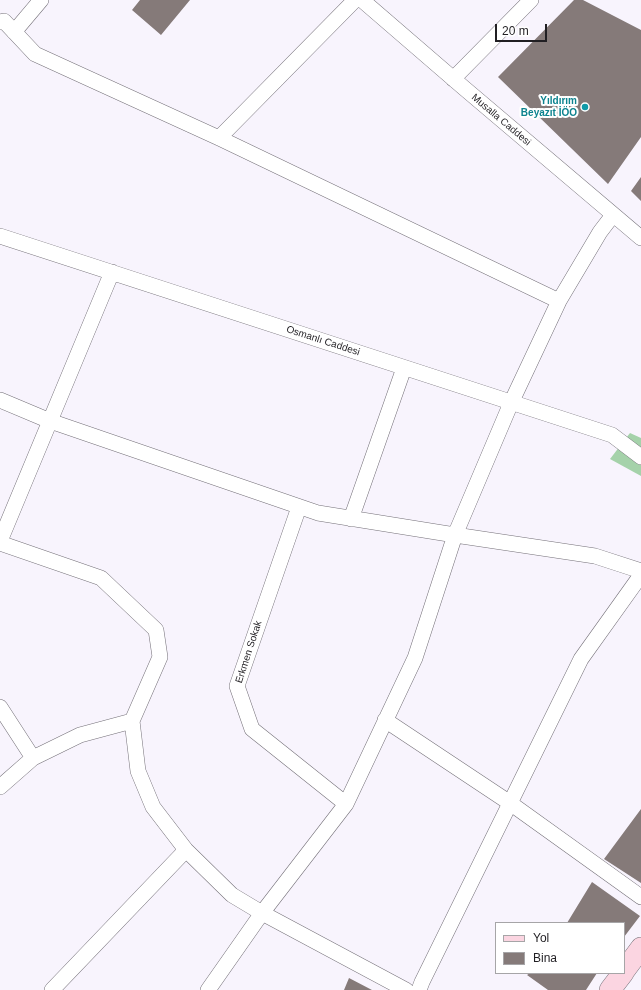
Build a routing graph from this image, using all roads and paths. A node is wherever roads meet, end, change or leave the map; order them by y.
1 (41, 0) edge
2 (355, 0) edge
3 (362, 0) edge
4 (531, 0) edge
5 (0, 22) edge
6 (14, 32) junction
7 (453, 79) junction
8 (219, 138) junction
9 (613, 215) junction
10 (0, 236) edge
11 (641, 238) edge
12 (112, 272) junction
13 (558, 300) junction
14 (404, 368) junction
15 (0, 400) edge
16 (511, 403) junction
17 (50, 421) junction
18 (641, 457) edge
19 (298, 507) junction
20 (351, 519) junction
21 (455, 536) junction
22 (0, 542) edge
23 (641, 571) edge
24 (641, 574) edge
25 (0, 707) edge
26 (385, 720) junction
27 (132, 721) junction
28 (33, 758) junction
29 (0, 787) edge
30 (510, 803) junction
31 (346, 804) junction
32 (186, 850) junction
33 (641, 897) edge
34 (262, 913) junction
35 (641, 948) edge
36 (625, 969) edge
37 (622, 974) edge
38 (52, 990) edge
39 (208, 990) edge
40 (406, 990) edge
41 (419, 990) edge
42 (610, 990) edge

1 - 6 street
2 - 8 street
3 - 7 street, Musalla Caddesi
4 - 7 street
5 - 6 street
6 - 8 street
7 - 9 street, Musalla Caddesi
8 - 13 street
9 - 11 street, Musalla Caddesi
9 - 13 street
10 - 12 street, Osmanlı Caddesi
12 - 14 street, Osmanlı Caddesi
12 - 17 street
13 - 16 street
14 - 16 street, Osmanlı Caddesi
14 - 20 street
15 - 17 street
16 - 18 street, Osmanlı Caddesi
16 - 21 street
17 - 19 street
17 - 22 street
19 - 20 street
19 - 31 street, Erkmen Sokak
20 - 21 street
21 - 23 street
21 - 26 street
22 - 27 street
24 - 30 street
25 - 28 street
26 - 30 street
26 - 31 street
27 - 28 street
27 - 32 street
28 - 29 street
30 - 33 street
30 - 41 street
31 - 34 street
32 - 34 street
32 - 38 street
34 - 39 street
34 - 40 street
35 - 36 main road
37 - 42 main road

